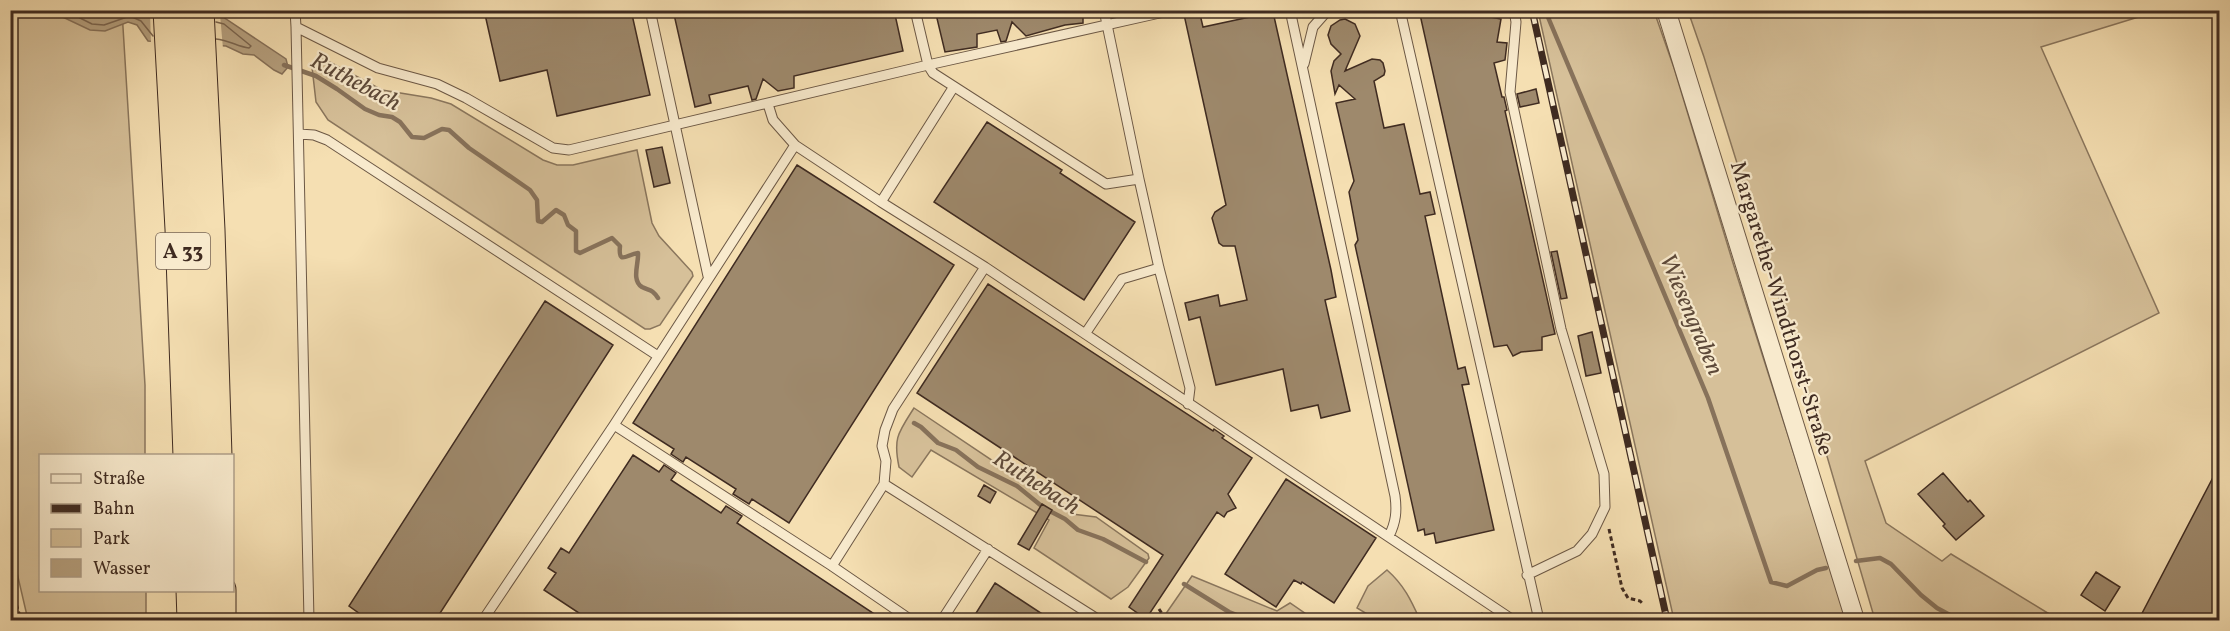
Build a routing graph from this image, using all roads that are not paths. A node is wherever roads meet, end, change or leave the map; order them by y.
1 (170, 10) edge
2 (197, 10) edge
3 (295, 10) edge
4 (650, 10) edge
5 (915, 10) edge
6 (1104, 10) edge
7 (1173, 10) edge
8 (1290, 10) edge
9 (1328, 10) edge
10 (1400, 10) edge
11 (1514, 10) edge
12 (1666, 10) edge
13 (1107, 25) junction
14 (296, 27) junction
15 (185, 47) junction
16 (928, 65) junction
17 (1303, 69) junction
18 (953, 88) junction
19 (768, 104) junction
20 (675, 126) junction
21 (299, 134) junction
22 (795, 146) junction
23 (1139, 179) junction
24 (881, 202) junction
25 (985, 267) junction
26 (1159, 268) junction
27 (708, 276) junction
28 (1085, 334) junction
29 (658, 356) junction
30 (1188, 404) junction
31 (614, 425) junction
32 (190, 454) edge
33 (215, 454) edge
34 (884, 484) junction
35 (1389, 536) junction
36 (988, 549) junction
37 (832, 566) junction
38 (1527, 574) junction
39 (193, 592) edge
40 (219, 592) edge
41 (194, 621) edge
42 (219, 621) edge
43 (309, 621) edge
44 (483, 621) edge
45 (911, 621) edge
46 (942, 621) edge
47 (1099, 621) edge
48 (1513, 621) edge
49 (1539, 621) edge
50 (1855, 621) edge

1 - 15 highway, A 33
2 - 15 highway, A 33
3 - 14 lane
4 - 20 lane
5 - 16 lane
6 - 13 lane
7 - 13 lane
8 - 17 lane
9 - 17 lane
10 - 38 lane
11 - 38 lane
12 - 50 street, Margarethe-Windthorst-Straße
13 - 16 lane
13 - 23 lane
14 - 20 lane
14 - 21 lane
15 - 32 highway, A 33
15 - 33 highway, A 33
16 - 18 lane
16 - 19 lane
17 - 35 lane
18 - 23 lane
18 - 24 lane
19 - 20 lane
19 - 22 lane
20 - 27 lane
21 - 29 lane
21 - 43 lane
22 - 24 lane
22 - 27 lane
23 - 26 lane
24 - 25 lane
25 - 28 lane
25 - 34 lane
26 - 28 lane
26 - 30 lane
27 - 29 lane
28 - 30 lane
29 - 31 lane
30 - 35 lane
31 - 37 lane
31 - 44 lane
34 - 36 lane
34 - 37 lane
35 - 48 lane
36 - 46 lane
36 - 47 lane
37 - 45 lane
38 - 49 lane
39 - 41 highway
40 - 42 highway

